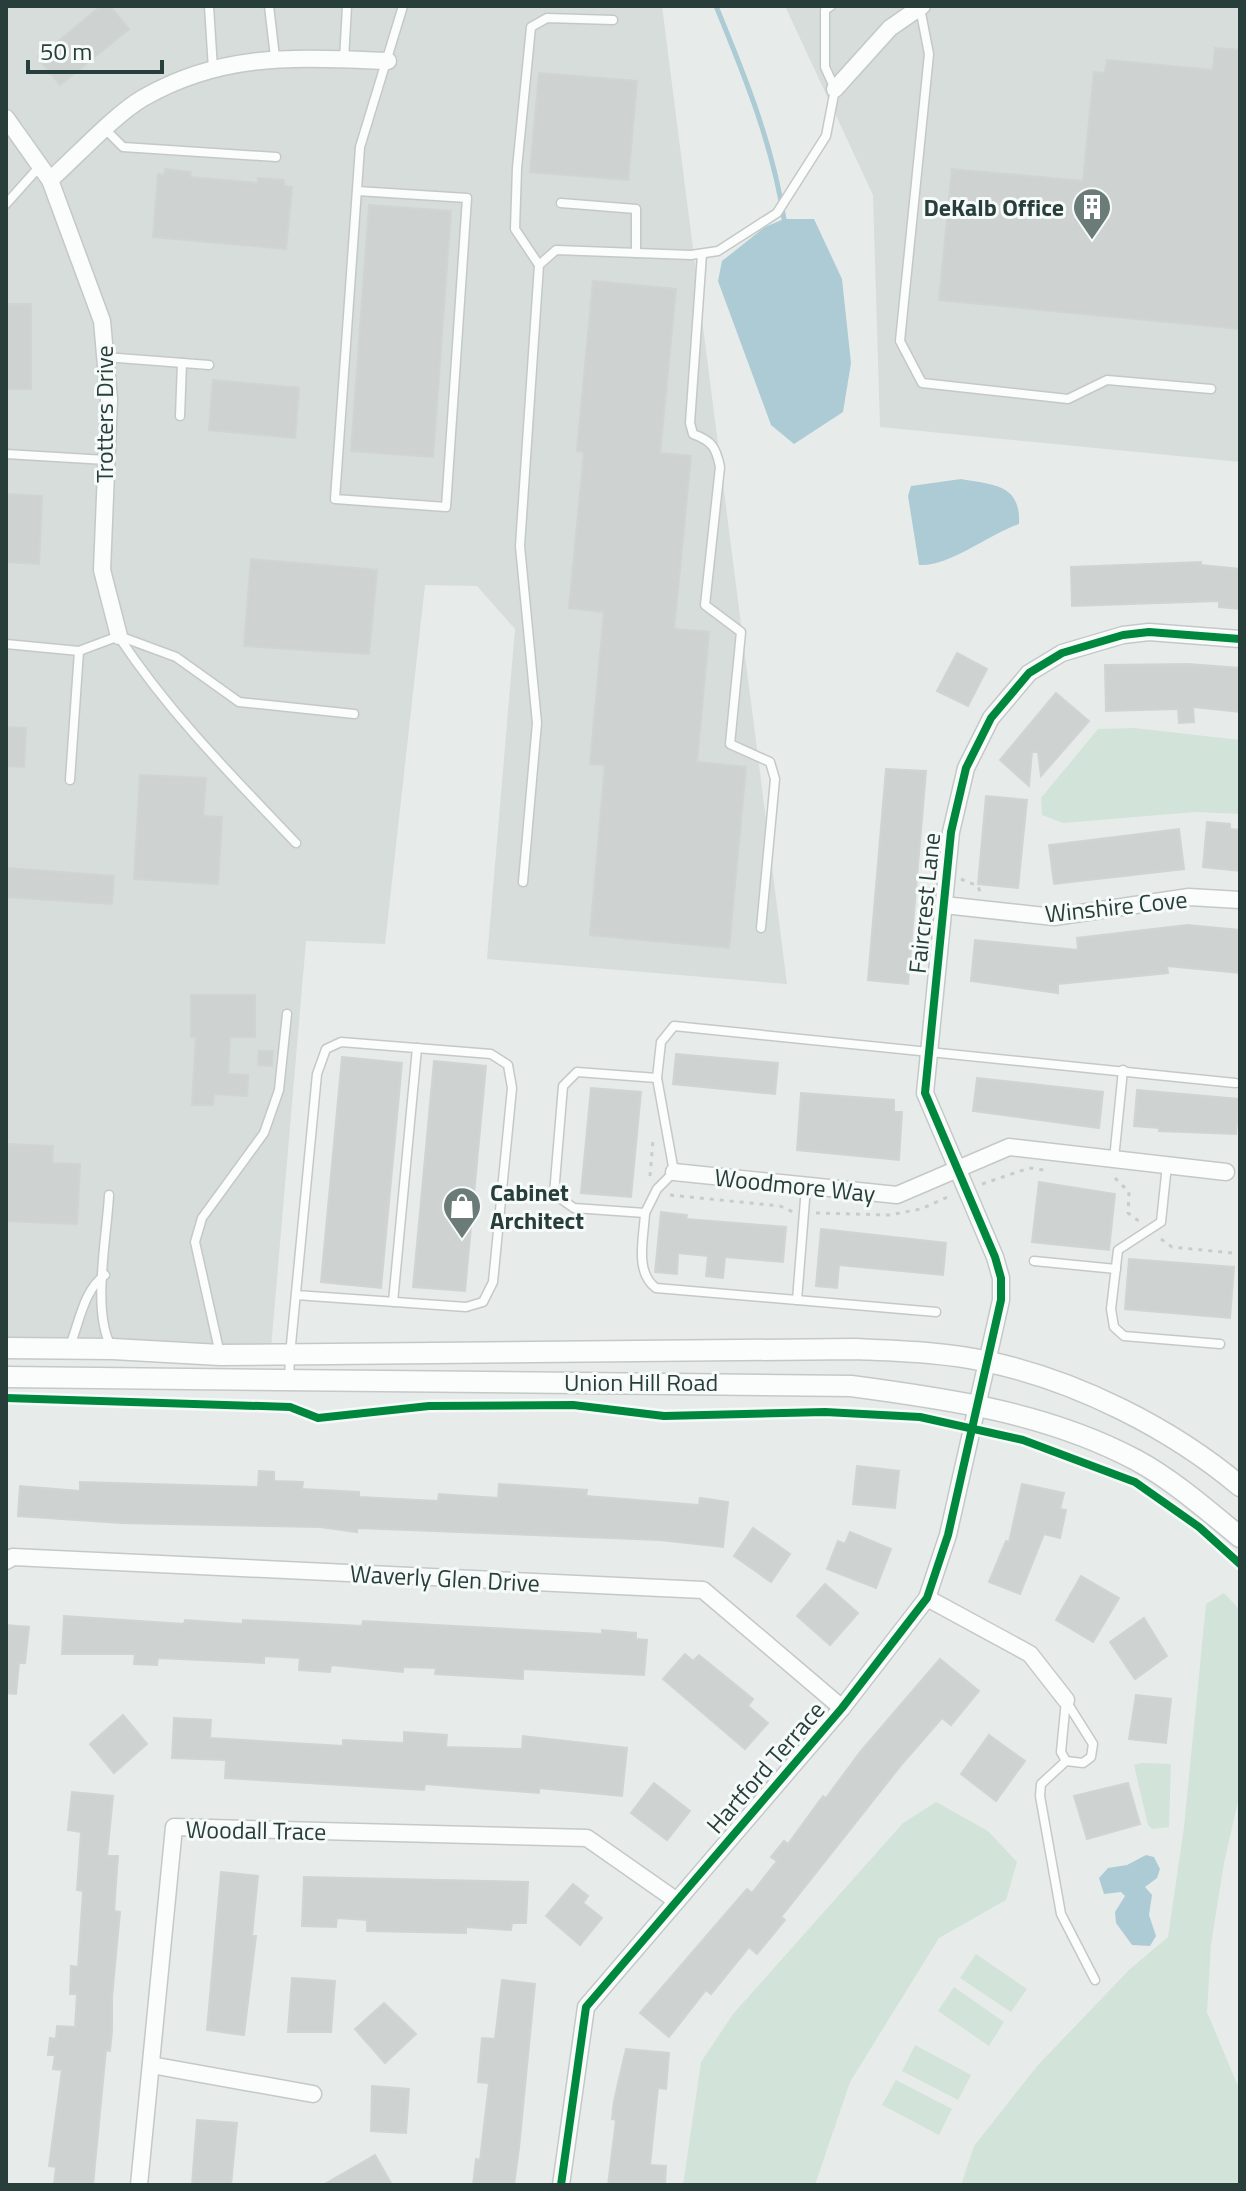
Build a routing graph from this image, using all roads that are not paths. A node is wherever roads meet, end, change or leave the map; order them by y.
1 (209, 6) edge
2 (269, 6) edge
3 (347, 6) edge
4 (403, 6) edge
5 (831, 6) edge
6 (921, 7) edge
7 (613, 20) dead end
8 (275, 57) junction
9 (344, 60) junction
10 (388, 61) junction
11 (213, 69) junction
12 (835, 89) junction
13 (6, 118) edge
14 (106, 130) junction
15 (276, 157) dead end
16 (40, 166) junction
17 (50, 180) junction
18 (357, 191) junction
19 (561, 203) dead end
20 (6, 204) edge
21 (636, 253) junction
22 (702, 254) junction
23 (539, 265) junction
24 (105, 357) junction
25 (182, 363) junction
26 (209, 365) dead end
27 (1211, 389) dead end
28 (180, 416) dead end
29 (6, 454) edge
30 (106, 460) junction
31 (119, 636) junction
32 (1240, 639) edge
33 (6, 644) edge
34 (79, 651) junction
35 (354, 714) dead end
36 (70, 780) dead end
37 (296, 843) dead end
38 (523, 882) dead end
39 (1240, 900) edge
40 (944, 905) junction
41 (761, 928) dead end
42 (287, 1014) dead end
43 (417, 1048) junction
44 (929, 1053) junction
45 (1123, 1070) junction
46 (657, 1078) junction
47 (1235, 1083) dead end
48 (1114, 1159) junction
49 (1167, 1165) junction
50 (958, 1170) junction
51 (674, 1172) junction
52 (1226, 1172) dead end
53 (806, 1187) junction
54 (109, 1195) dead end
55 (645, 1213) junction
56 (1034, 1261) dead end
57 (1116, 1269) junction
58 (105, 1275) junction
59 (296, 1295) junction
60 (797, 1300) junction
61 (393, 1302) junction
62 (936, 1312) dead end
63 (1220, 1344) dead end
64 (6, 1348) edge
65 (69, 1348) junction
66 (113, 1349) junction
67 (220, 1355) junction
68 (290, 1355) junction
69 (988, 1362) junction
70 (6, 1377) edge
71 (289, 1379) junction
72 (979, 1406) junction
73 (1240, 1486) edge
74 (1240, 1537) edge
75 (6, 1561) edge
76 (927, 1598) junction
77 (1066, 1700) junction
78 (842, 1708) junction
79 (1066, 1761) junction
80 (677, 1901) junction
81 (1095, 1980) dead end
82 (151, 2065) junction
83 (313, 2094) dead end
84 (139, 2185) edge
85 (561, 2185) edge

1 - 11 lane
2 - 8 lane
3 - 9 lane
4 - 10 lane
5 - 12 lane
6 - 12 street
6 - 27 lane
7 - 23 lane
8 - 9 street
8 - 11 street
9 - 10 street
10 - 18 lane
11 - 14 street
12 - 22 lane
13 - 16 street, Trotters Drive
14 - 15 lane
14 - 17 street
16 - 17 street, Trotters Drive
16 - 20 lane
17 - 24 street, Trotters Drive
18 - 18 lane
19 - 21 lane
21 - 22 lane
21 - 23 lane
22 - 41 lane
23 - 38 lane
24 - 25 lane
24 - 30 street, Trotters Drive
25 - 26 lane
25 - 28 lane
29 - 30 lane
30 - 31 street, Trotters Drive
31 - 34 lane
31 - 35 lane
31 - 37 lane
32 - 40 street, Faircrest Lane
33 - 34 lane
34 - 36 lane
39 - 40 street, Winshire Cove
40 - 44 street, Faircrest Lane
42 - 67 lane
43 - 59 lane
43 - 61 lane
43 - 61 lane
44 - 45 lane
44 - 46 lane
44 - 50 street, Faircrest Lane
45 - 47 lane
45 - 48 lane
46 - 51 lane
46 - 55 lane
48 - 49 street, Woodmore Way
48 - 50 street, Woodmore Way
49 - 52 street, Woodmore Way
49 - 57 lane
50 - 53 street, Woodmore Way
50 - 69 street, Faircrest Lane
51 - 53 street, Woodmore Way
51 - 55 lane
53 - 60 lane
54 - 58 lane
55 - 60 lane
56 - 57 lane
57 - 63 lane
58 - 65 lane
58 - 66 lane
59 - 61 lane
59 - 68 lane
60 - 62 lane
64 - 65 street, Union Hill Road
65 - 66 street, Union Hill Road
66 - 67 street, Union Hill Road
67 - 68 street, Union Hill Road
68 - 69 street, Union Hill Road
68 - 71 lane
69 - 72 street, Hartford Terrace
69 - 73 street, Union Hill Road
70 - 71 street, Union Hill Road
71 - 72 street, Union Hill Road
72 - 74 street, Union Hill Road
72 - 76 street, Hartford Terrace
75 - 78 street, Waverly Glen Drive
76 - 77 street
76 - 78 street, Hartford Terrace
77 - 79 lane
77 - 79 lane
78 - 80 street, Hartford Terrace
79 - 81 lane
80 - 82 street, Woodall Trace
80 - 85 street, Hartford Terrace
82 - 83 street
82 - 84 street, Woodall Trace

